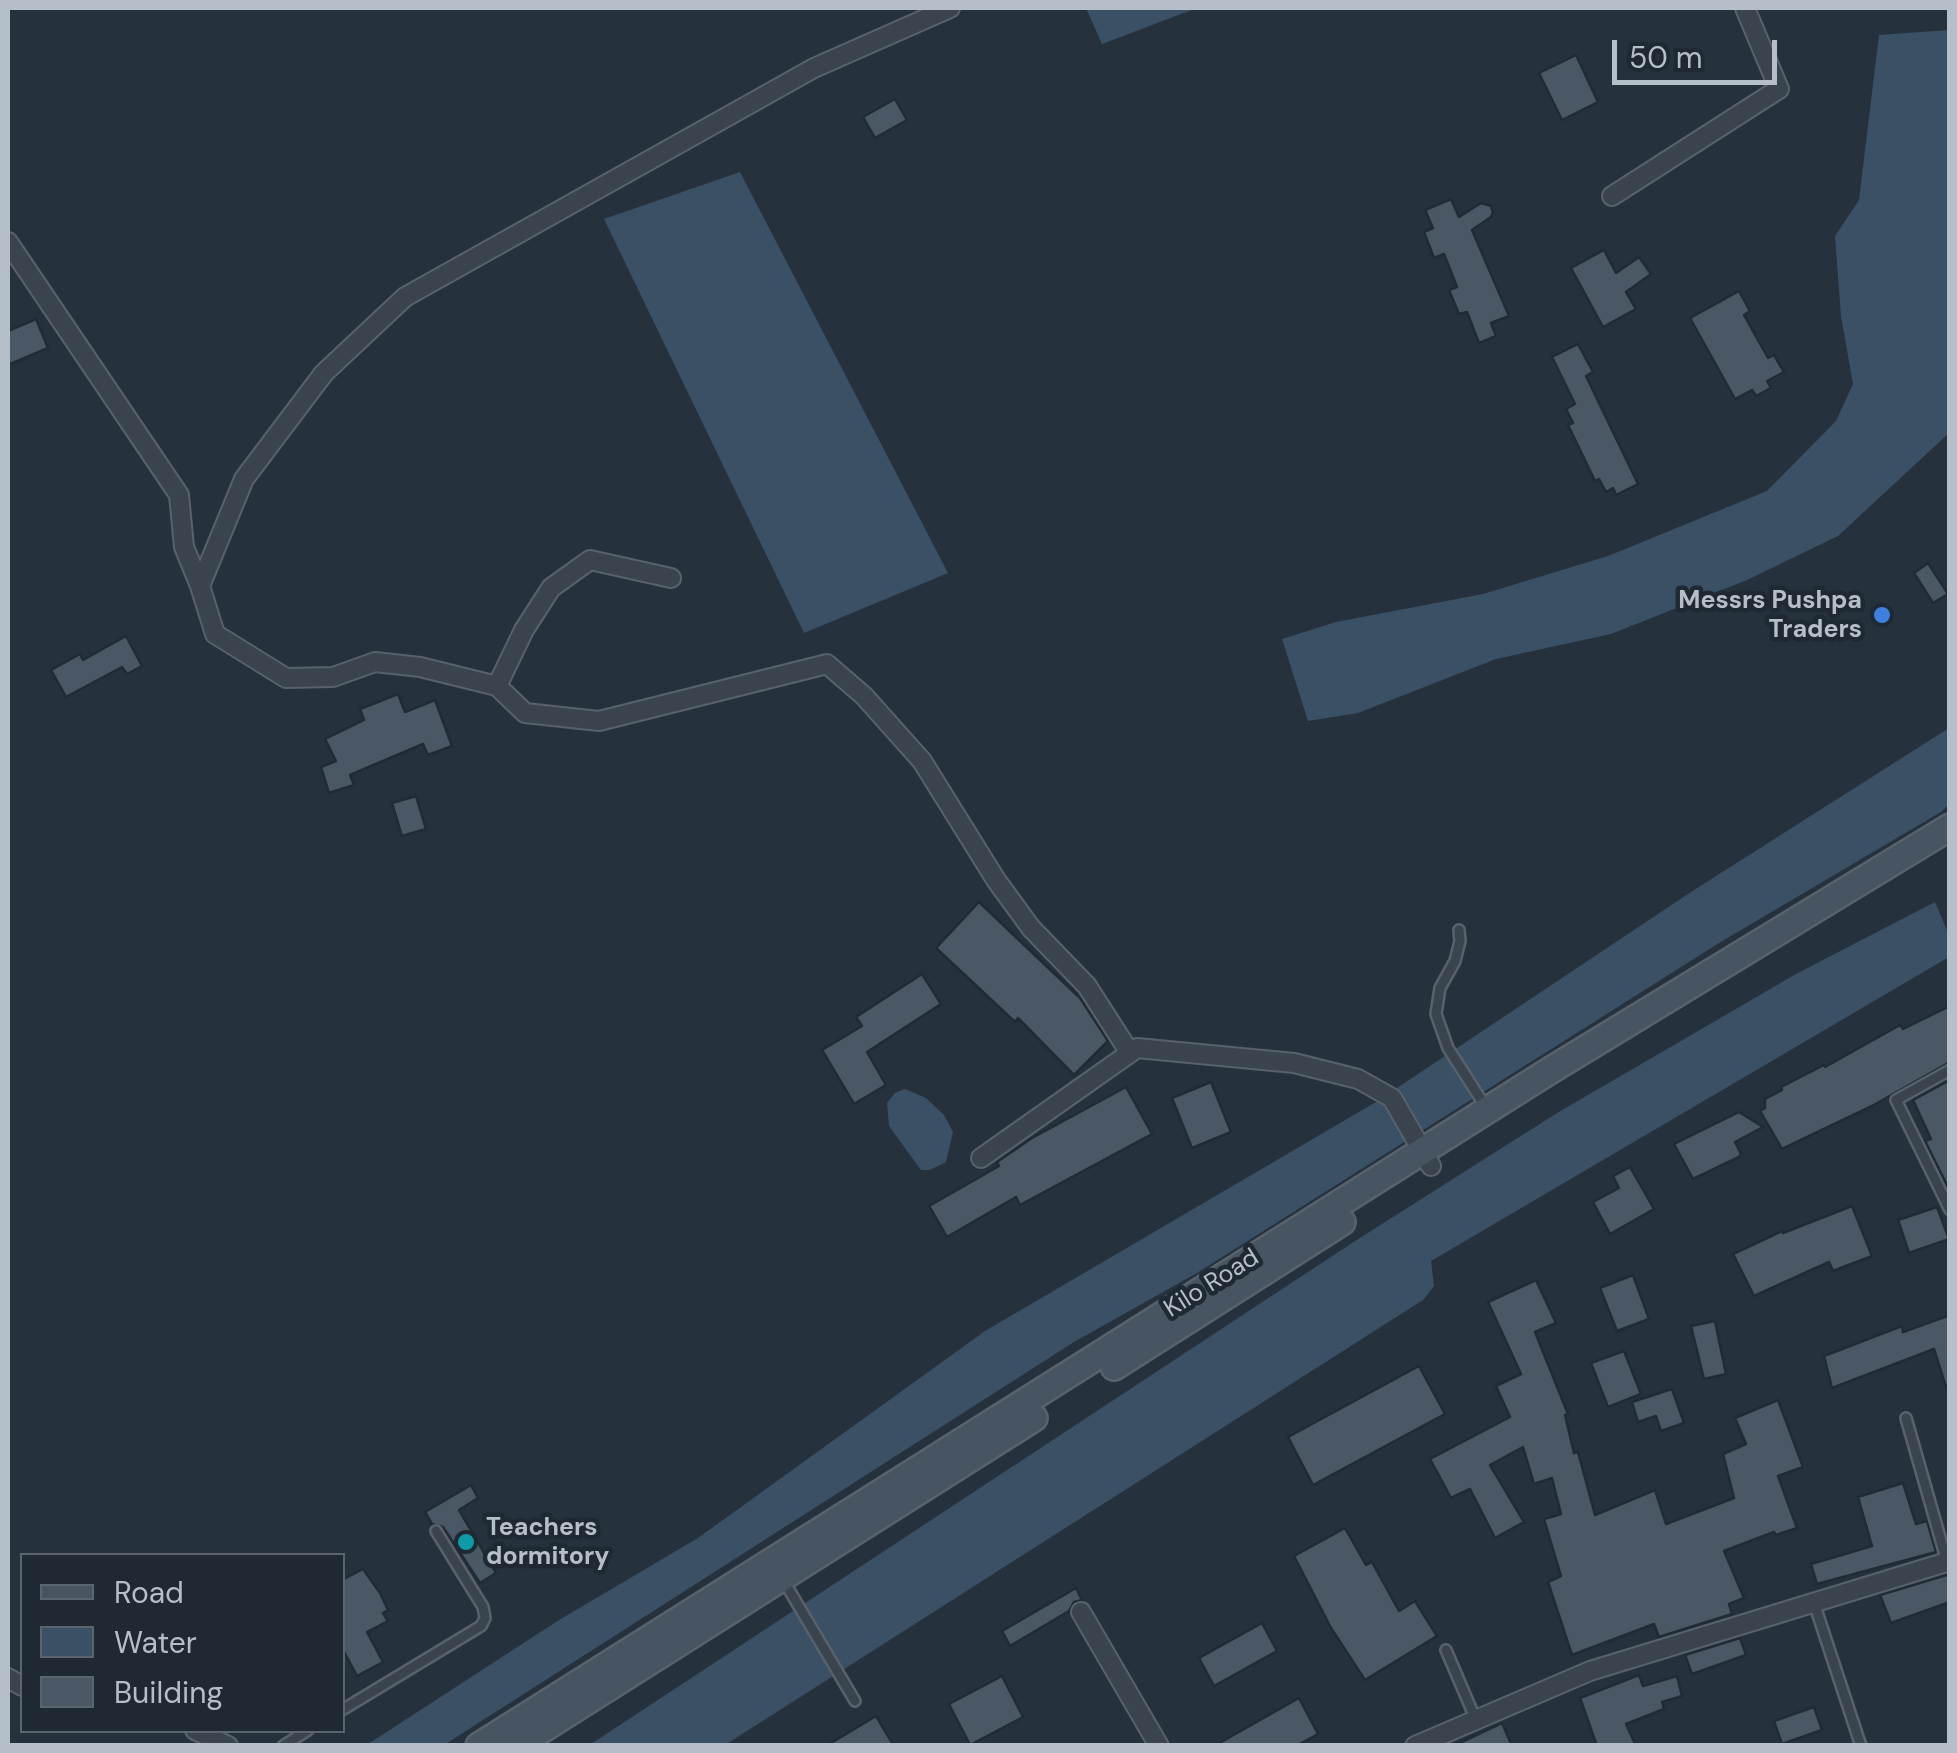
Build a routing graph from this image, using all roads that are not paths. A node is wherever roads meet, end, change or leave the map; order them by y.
1 (950, 8) edge
2 (1745, 8) edge
3 (1612, 196) dead end
4 (8, 242) edge
5 (671, 578) dead end
6 (200, 586) junction
7 (498, 686) junction
8 (1950, 827) edge
9 (1950, 845) edge
10 (1459, 930) dead end
11 (1130, 1053) junction
12 (1950, 1070) edge
13 (1488, 1110) junction
14 (981, 1158) dead end
15 (1426, 1159) junction
16 (1950, 1210) edge
17 (1906, 1418) dead end
18 (436, 1531) dead end
19 (1948, 1561) edge
20 (782, 1577) junction
21 (1814, 1602) junction
22 (1080, 1612) dead end
23 (1446, 1650) dead end
24 (854, 1700) dead end
25 (345, 1708) edge
26 (1476, 1720) junction
27 (201, 1733) edge
28 (519, 1745) edge
29 (228, 1746) edge
30 (479, 1746) edge
31 (1159, 1746) edge
32 (1415, 1746) edge
33 (1861, 1746) edge

1 - 6 street
2 - 3 street
4 - 6 street
5 - 7 street
6 - 7 street
7 - 11 street
8 - 13 street, Kilo Road
9 - 15 street, Kilo Road
10 - 13 lane
11 - 14 street
11 - 15 street
12 - 16 lane
13 - 15 street, Kilo Road
15 - 20 street, Kilo Road
15 - 30 street, Kilo Road
17 - 19 lane
18 - 25 lane
19 - 21 street
20 - 24 lane
20 - 28 street, Kilo Road
21 - 26 street
21 - 33 lane
22 - 31 street
23 - 26 lane
26 - 32 street
27 - 29 street

